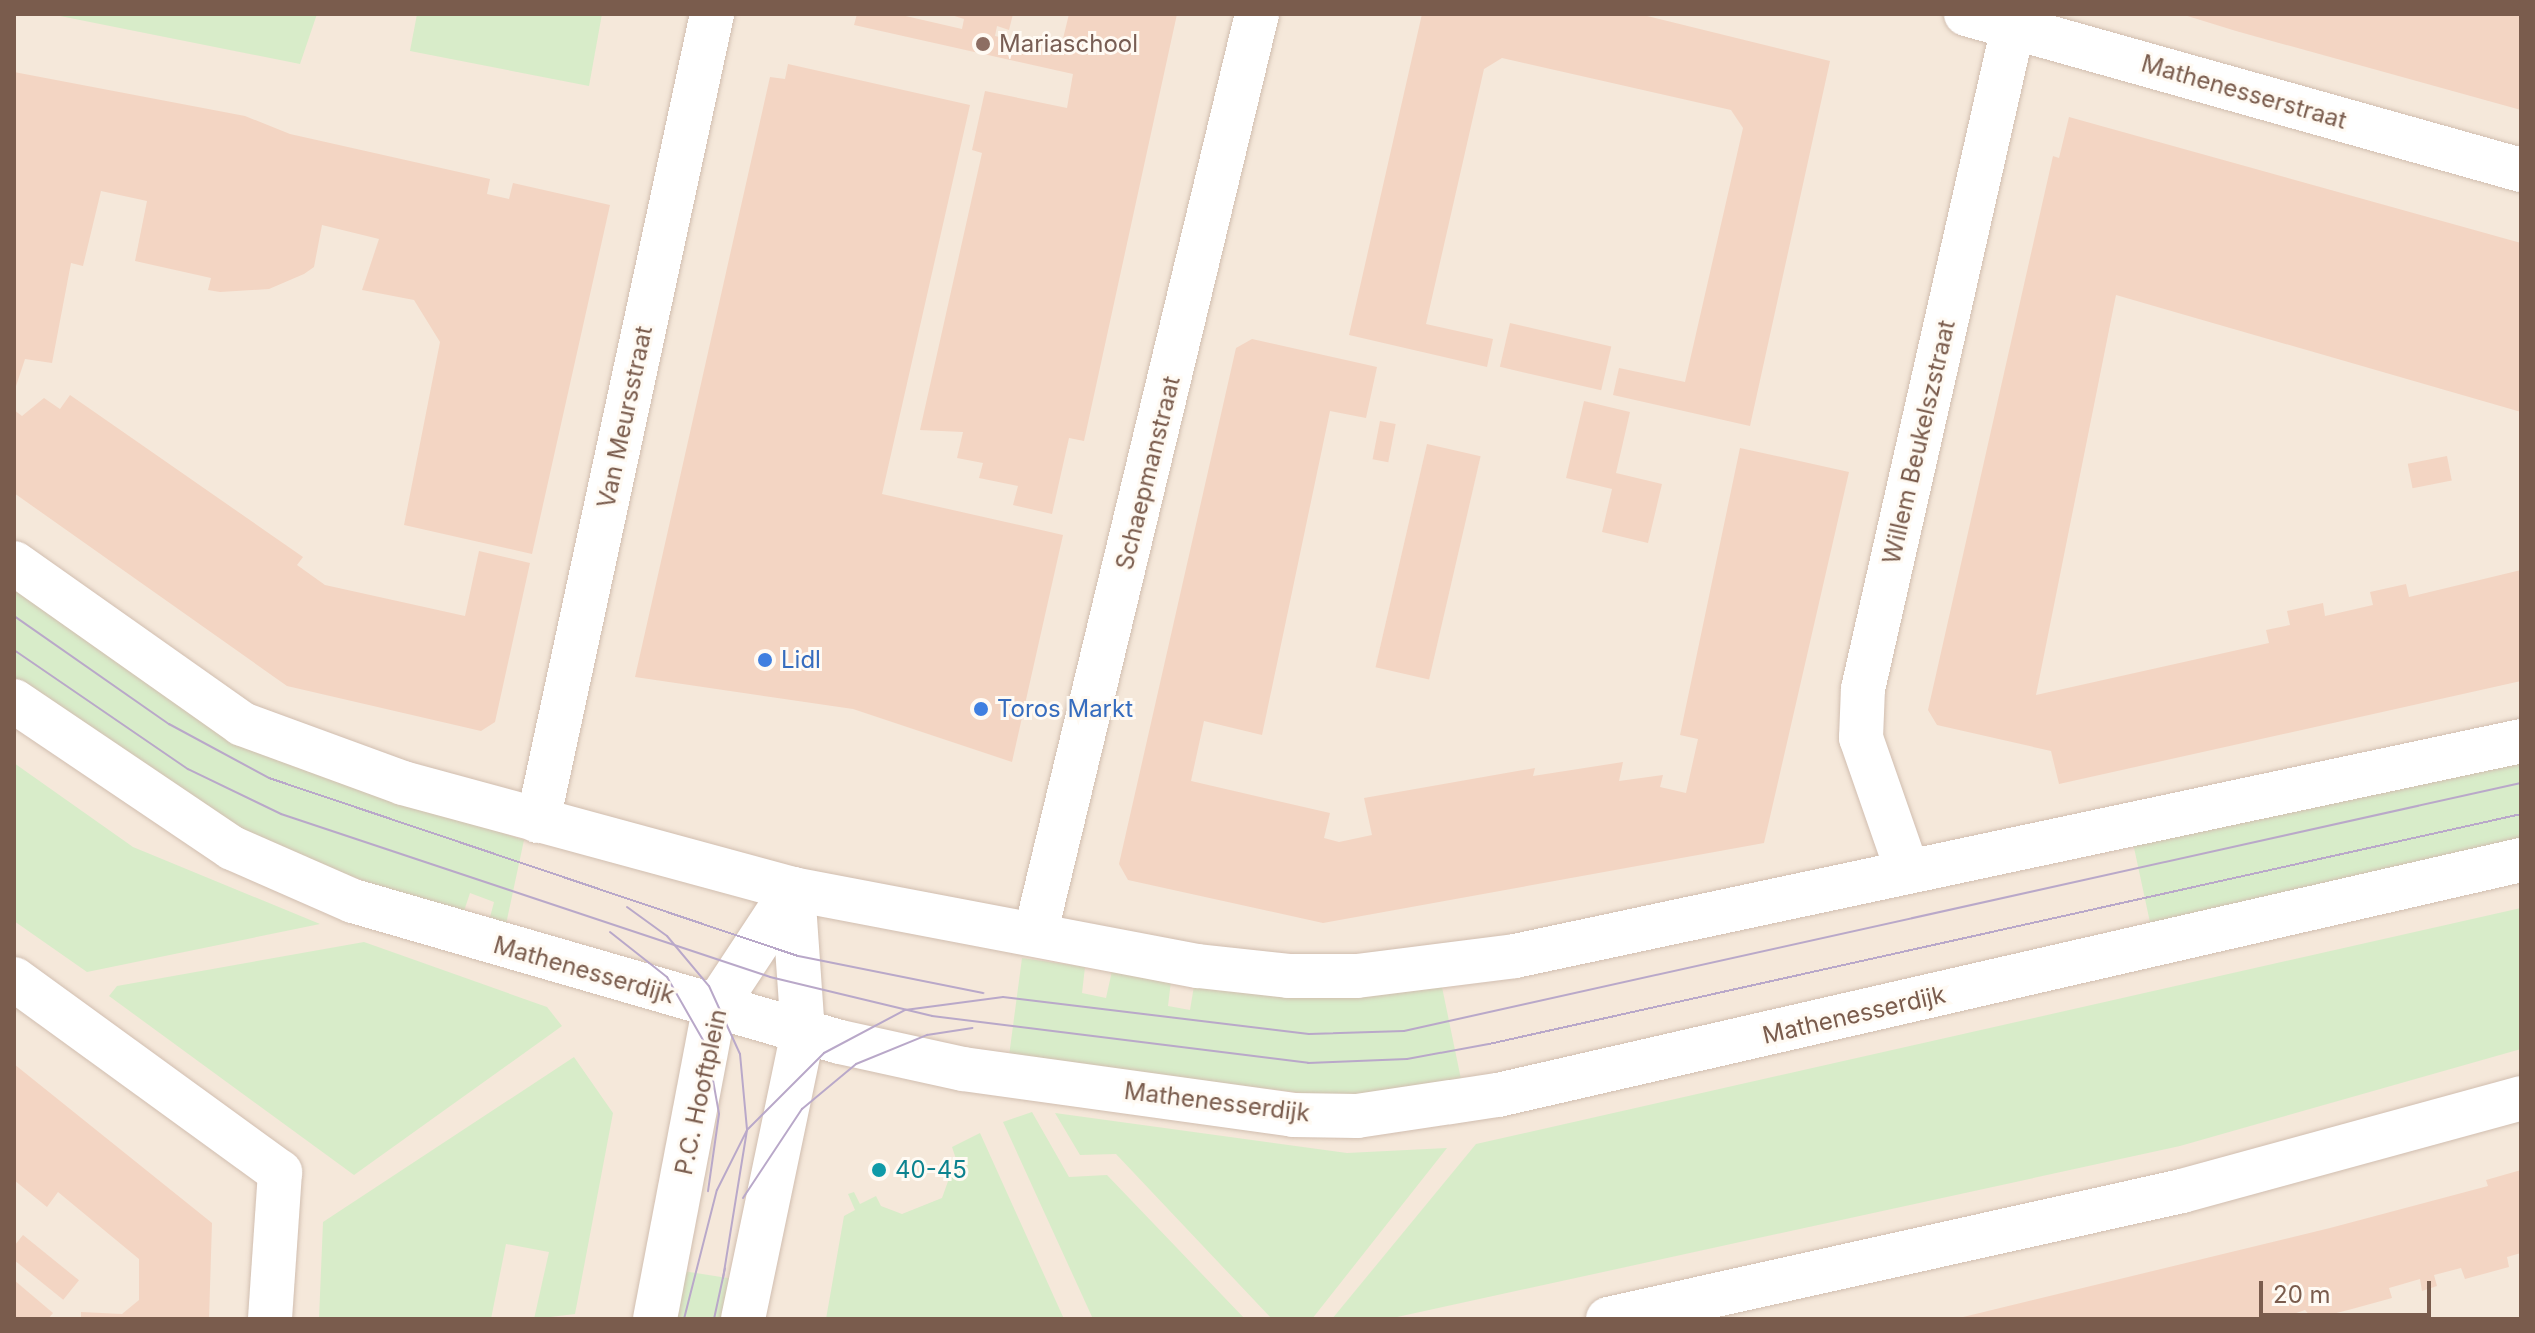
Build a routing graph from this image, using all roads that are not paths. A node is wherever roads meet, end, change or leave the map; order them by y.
1 (712, 14) edge
2 (1257, 14) edge
3 (1966, 14) edge
4 (2014, 20) edge
5 (2521, 170) edge
6 (14, 563) edge
7 (14, 701) edge
8 (2521, 741) edge
9 (538, 821) junction
10 (2521, 860) edge
11 (1906, 867) junction
12 (793, 889) junction
13 (1036, 931) junction
14 (14, 979) edge
15 (714, 1009) junction
16 (803, 1033) junction
17 (2521, 1098) edge
18 (270, 1319) edge
19 (655, 1319) edge
20 (743, 1319) edge
21 (1608, 1319) edge

1 - 9 street, Van Meursstraat
2 - 13 street, Schaepmanstraat
3 - 4 street, Mathenesserstraat
4 - 5 street, Mathenesserstraat
4 - 11 street, Willem Beukelszstraat
6 - 9 street
7 - 15 street, Mathenesserdijk
8 - 11 street
9 - 12 street
10 - 16 street, Mathenesserdijk
11 - 13 street
12 - 13 street
12 - 15 street, P.C. Hooftplein
12 - 16 street
14 - 18 street
15 - 16 street, Mathenesserdijk
15 - 19 street, P.C. Hooftplein
16 - 20 street
17 - 21 street

